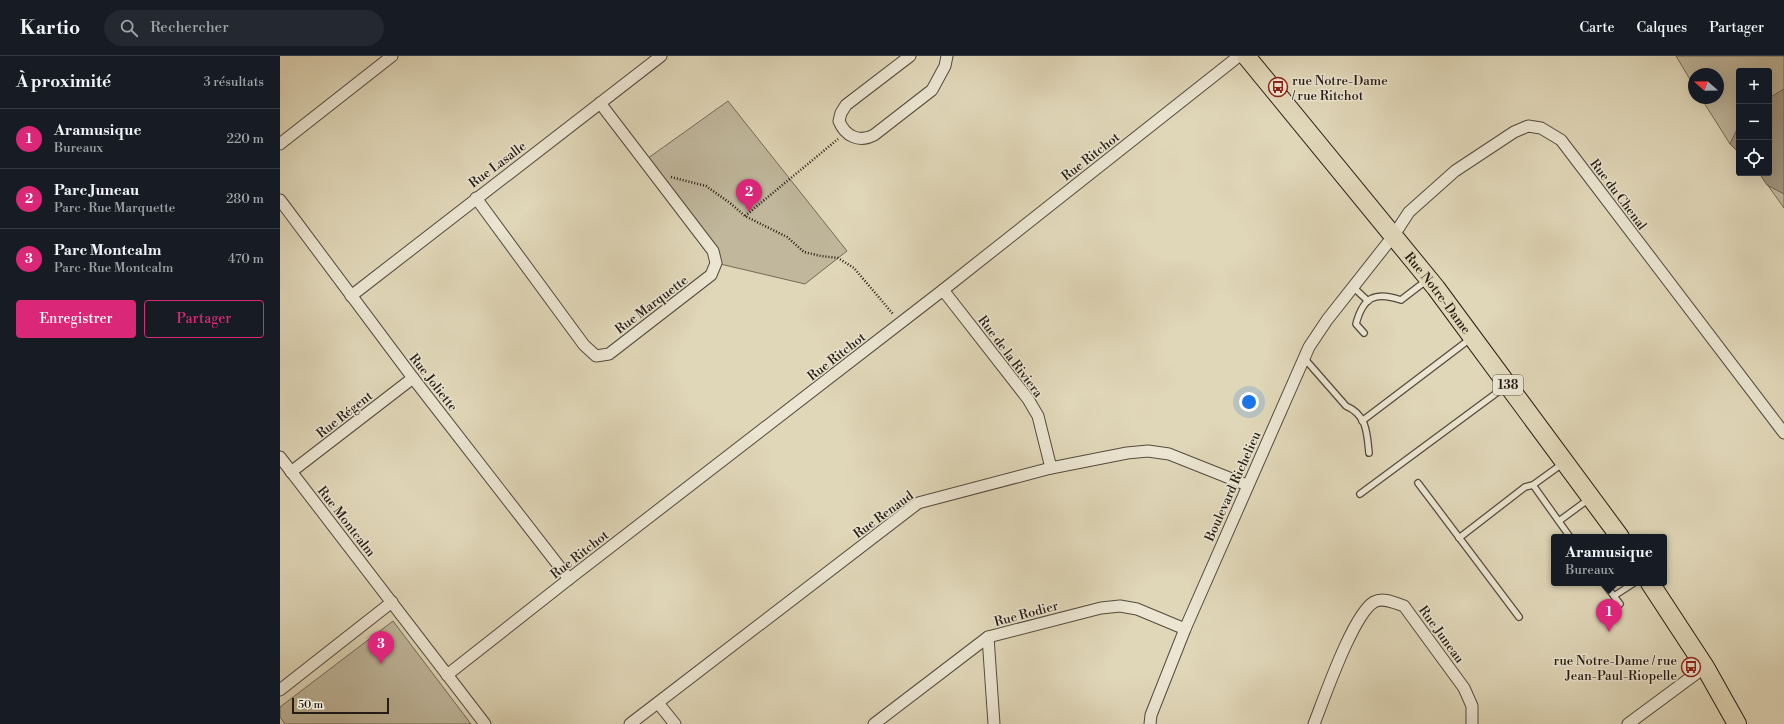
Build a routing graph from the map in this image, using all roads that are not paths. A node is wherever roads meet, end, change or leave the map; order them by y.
1 (392, 56) edge
2 (661, 56) edge
3 (910, 56) edge
4 (947, 56) edge
5 (1239, 56) edge
6 (1246, 56) edge
7 (600, 103) junction
8 (280, 144) edge
9 (476, 198) junction
10 (280, 200) edge
11 (1394, 235) junction
12 (1428, 278) junction
13 (1353, 287) junction
14 (943, 290) junction
15 (351, 296) junction
16 (1368, 301) junction
17 (1364, 333) dead end
18 (1472, 337) junction
19 (1304, 358) junction
20 (413, 378) junction
21 (1508, 385) junction
22 (1362, 421) junction
23 (1784, 433) edge
24 (1369, 453) dead end
25 (280, 457) edge
26 (1565, 462) junction
27 (1051, 468) junction
28 (292, 472) junction
29 (1418, 483) dead end
30 (1248, 485) junction
31 (1533, 485) junction
32 (1360, 494) dead end
33 (1591, 497) junction
34 (1559, 521) junction
35 (1568, 534) edge
36 (1618, 534) edge
37 (1459, 538) junction
38 (569, 579) junction
39 (1606, 586) edge
40 (1629, 586) edge
41 (1652, 586) edge
42 (1614, 596) junction
43 (392, 602) junction
44 (1620, 604) dead end
45 (1518, 618) dead end
46 (1185, 629) junction
47 (988, 637) junction
48 (1705, 668) junction
49 (447, 675) junction
50 (280, 690) edge
51 (658, 703) junction
52 (485, 724) edge
53 (630, 724) edge
54 (675, 724) edge
55 (874, 724) edge
56 (994, 724) edge
57 (1150, 724) edge
58 (1314, 724) edge
59 (1472, 724) edge
60 (1628, 724) edge
61 (1737, 724) edge

1 - 8 street
2 - 7 street, Rue Lasalle
3 - 4 street
5 - 14 street, Rue Ritchot
6 - 11 main road, Rue Notre-Dame / 138
7 - 9 street, Rue Lasalle
7 - 9 street, Rue Marquette
9 - 15 street, Rue Lasalle
10 - 15 street, Rue Joliette
11 - 12 main road, Rue Notre-Dame / 138
11 - 13 street, Boulevard Richelieu
11 - 23 street, Rue du Chenal
12 - 16 lane
12 - 18 main road, Rue Notre-Dame / 138
13 - 16 lane
13 - 19 street, Boulevard Richelieu
14 - 27 street, Rue de la Riviera
14 - 38 street, Rue Ritchot
15 - 20 street, Rue Joliette
16 - 17 lane
18 - 21 main road, Rue Notre-Dame / 138
18 - 22 lane
19 - 22 lane
19 - 30 street, Boulevard Richelieu
20 - 28 street, Rue Régent
20 - 38 street, Rue Joliette
21 - 26 main road, Rue Notre-Dame / 138
21 - 32 lane
22 - 24 lane
25 - 28 street, Rue Montcalm
26 - 31 lane
26 - 33 main road, Rue Notre-Dame / 138
27 - 30 street, Rue Renaud
27 - 51 street, Rue Renaud
28 - 43 street, Rue Montcalm
29 - 37 lane
30 - 46 street, Boulevard Richelieu
31 - 34 lane
31 - 37 lane
33 - 34 lane
33 - 36 main road, Rue Notre-Dame / 138
34 - 35 lane
37 - 45 lane
38 - 49 street, Rue Ritchot
39 - 42 lane
40 - 42 lane
41 - 48 main road
42 - 44 lane
43 - 49 street, Rue Montcalm
43 - 50 street
46 - 47 street, Rue Rodier
46 - 57 street, Boulevard Richelieu
47 - 55 street, Rue Rodier
47 - 56 street
48 - 60 street
48 - 61 main road
49 - 52 street, Rue Montcalm
51 - 53 street, Rue Renaud
51 - 54 street
58 - 59 street, Rue Juneau

